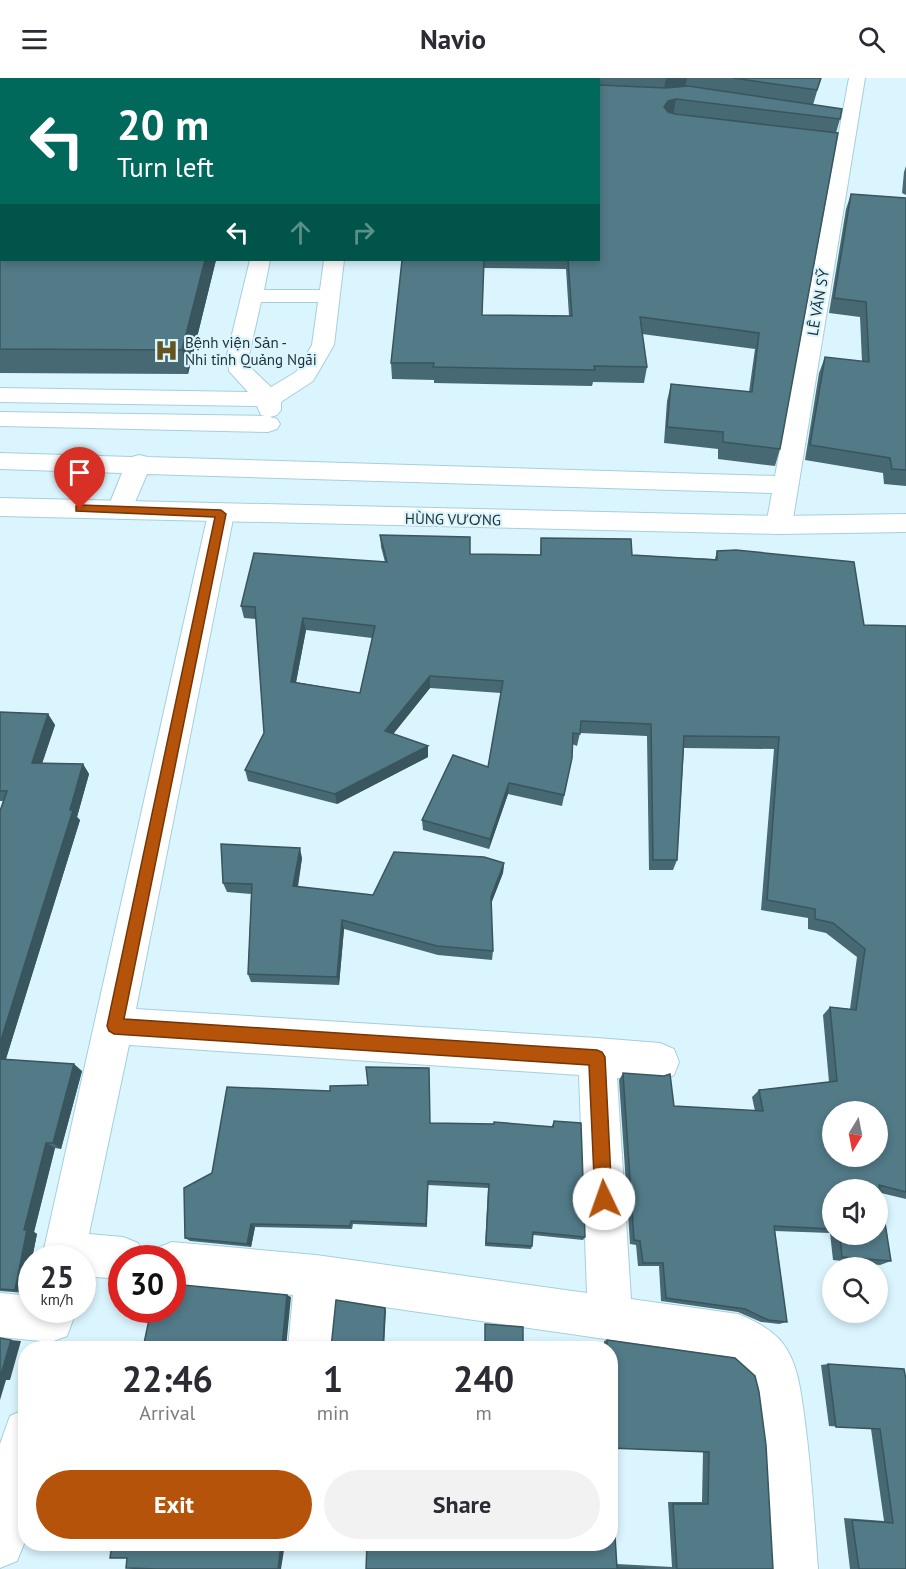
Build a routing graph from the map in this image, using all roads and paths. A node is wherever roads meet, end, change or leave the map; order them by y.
1 (857, 78) edge
2 (838, 193) junction
3 (861, 196) edge
4 (260, 261) edge
5 (334, 261) edge
6 (251, 296) junction
7 (329, 296) junction
8 (0, 395) edge
9 (184, 398) junction
10 (269, 399) junction
11 (0, 419) edge
12 (178, 422) junction
13 (268, 424) junction
14 (0, 461) edge
15 (139, 463) junction
16 (260, 468) junction
17 (786, 485) junction
18 (0, 507) edge
19 (120, 510) junction
20 (221, 514) junction
21 (906, 523) edge
22 (779, 525) junction
23 (114, 1026) junction
24 (597, 1057) junction
25 (660, 1062) dead end
26 (66, 1245) edge
27 (186, 1264) edge
28 (316, 1276) junction
29 (0, 1315) edge
30 (610, 1317) junction
31 (50, 1326) edge
32 (311, 1341) edge
33 (18, 1466) edge
34 (0, 1544) edge
35 (793, 1569) edge

1 - 2 street, LÊ VĂN SỸ
2 - 3 street
2 - 17 street, LÊ VĂN SỸ
4 - 6 street
5 - 7 street
6 - 7 street
6 - 10 street
7 - 10 street
8 - 9 street
9 - 10 street
9 - 12 street
10 - 13 street
11 - 12 street
12 - 13 street
13 - 16 street
14 - 15 street
15 - 16 street
15 - 19 street
16 - 17 street
17 - 22 street, LÊ VĂN SỸ
18 - 19 street, HÙNG VƯƠNG
19 - 20 street, HÙNG VƯƠNG
20 - 22 street, HÙNG VƯƠNG
20 - 23 street
21 - 22 street, HÙNG VƯƠNG
23 - 24 street
23 - 26 street
24 - 25 street
24 - 30 street
27 - 28 street
28 - 30 street
28 - 32 street
29 - 31 street
30 - 35 street
33 - 34 street

